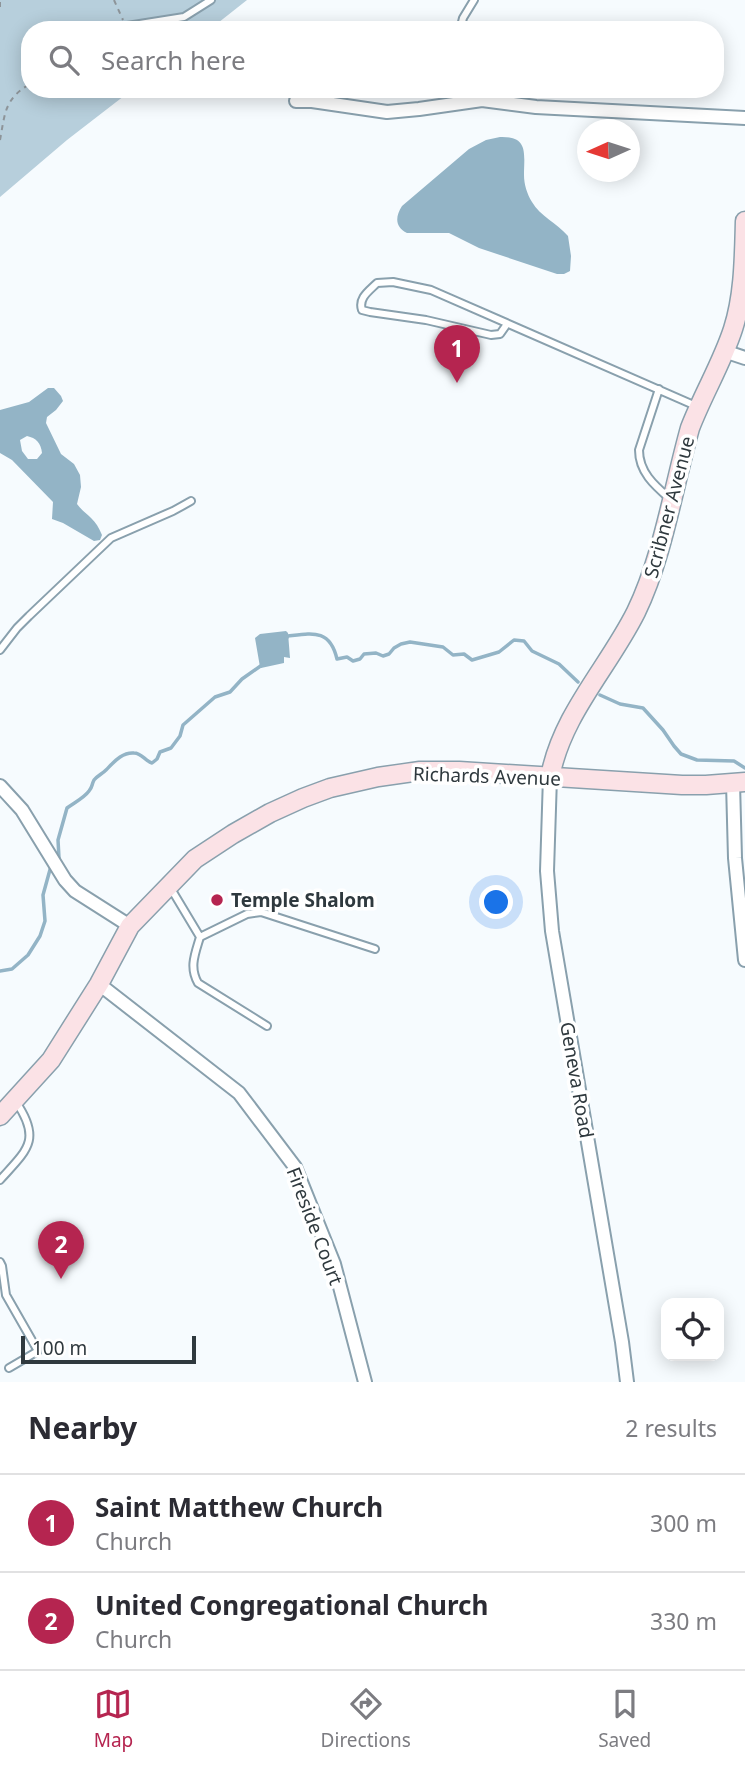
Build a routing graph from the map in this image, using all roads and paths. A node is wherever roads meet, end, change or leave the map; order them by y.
1 (0, 0) edge
2 (114, 0) edge
3 (211, 0) edge
4 (474, 0) edge
5 (0, 7) edge
6 (124, 21) edge
7 (159, 21) edge
8 (462, 21) edge
9 (21, 89) edge
10 (467, 98) edge
11 (494, 98) edge
12 (296, 101) dead end
13 (745, 118) edge
14 (0, 140) edge
15 (745, 221) edge
16 (507, 324) junction
17 (724, 351) junction
18 (745, 358) edge
19 (659, 389) junction
20 (698, 407) junction
21 (671, 500) junction
22 (191, 501) dead end
23 (0, 650) edge
24 (550, 777) junction
25 (739, 783) edge
26 (0, 786) edge
27 (169, 885) junction
28 (130, 926) junction
29 (200, 937) junction
30 (375, 949) dead end
31 (745, 960) edge
32 (99, 984) junction
33 (267, 1026) dead end
34 (14, 1100) junction
35 (0, 1116) edge
36 (0, 1180) edge
37 (0, 1262) edge
38 (9, 1367) dead end
39 (365, 1382) edge
40 (627, 1382) edge

1 - 5 path
2 - 6 path
3 - 7 lane
4 - 8 lane
9 - 14 path
10 - 12 street
11 - 13 street
15 - 17 street, Scribner Avenue
16 - 16 lane
16 - 19 lane
17 - 18 street
17 - 20 street, Scribner Avenue
19 - 20 lane
19 - 21 lane
20 - 21 street, Scribner Avenue
21 - 24 street, Scribner Avenue
22 - 23 lane
24 - 25 street, Richards Avenue
24 - 27 street, Richards Avenue
24 - 40 street, Geneva Road
25 - 31 street
26 - 28 street
27 - 28 street, Richards Avenue
27 - 29 lane
28 - 32 street, Richards Avenue
29 - 30 lane
29 - 33 lane
32 - 34 street, Richards Avenue
32 - 39 street, Fireside Court
34 - 35 street, Richards Avenue
34 - 36 lane
37 - 38 lane

